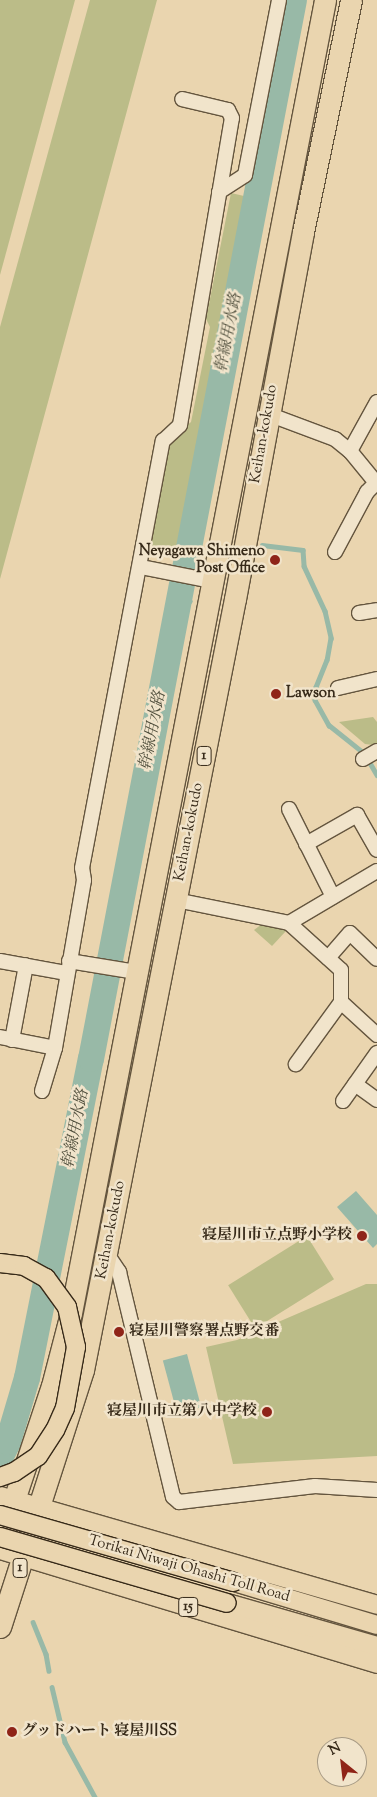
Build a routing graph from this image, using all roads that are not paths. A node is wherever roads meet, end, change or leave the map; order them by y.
1 (279, 0) edge
2 (325, 0) edge
3 (351, 0) edge
4 (182, 99) dead end
5 (219, 192) junction
6 (377, 402) edge
7 (268, 414) junction
8 (350, 452) junction
9 (377, 484) edge
10 (335, 552) dead end
11 (141, 567) junction
12 (202, 579) junction
13 (377, 610) edge
14 (359, 613) dead end
15 (377, 679) edge
16 (338, 688) dead end
17 (377, 751) edge
18 (362, 759) dead end
19 (288, 809) dead end
20 (306, 844) junction
21 (377, 850) edge
22 (374, 878) edge
23 (333, 897) junction
24 (176, 900) junction
25 (289, 923) junction
26 (328, 958) junction
27 (377, 959) edge
28 (0, 960) edge
29 (26, 965) junction
30 (68, 967) junction
31 (128, 971) junction
32 (341, 1002) junction
33 (377, 1035) edge
34 (6, 1039) edge
35 (55, 1048) junction
36 (377, 1053) edge
37 (296, 1064) dead end
38 (355, 1084) junction
39 (42, 1091) dead end
40 (377, 1100) edge
41 (343, 1101) dead end
42 (106, 1254) junction
43 (0, 1263) edge
44 (0, 1476) edge
45 (377, 1490) edge
46 (5, 1504) edge
47 (39, 1508) junction
48 (0, 1537) edge
49 (0, 1542) edge
50 (0, 1550) edge
51 (24, 1557) junction
52 (377, 1605) edge
53 (377, 1624) edge
54 (0, 1627) edge
55 (377, 1646) edge
56 (377, 1664) edge

1 - 5 street
2 - 12 highway, Keihan-kokudo / 1
3 - 7 highway, Keihan-kokudo / 1
4 - 5 street
5 - 11 street
6 - 8 street
7 - 8 street
7 - 24 highway, Keihan-kokudo / 1
8 - 9 street
9 - 10 street
11 - 12 street
11 - 30 street
12 - 31 highway, Keihan-kokudo / 1
13 - 14 street
15 - 16 street
17 - 18 street
19 - 20 street
20 - 21 street
20 - 23 street
22 - 23 street
23 - 25 street
24 - 25 street
24 - 42 highway, Keihan-kokudo / 1
25 - 26 street
26 - 27 street
26 - 32 street
28 - 29 street
29 - 30 street
29 - 34 street
30 - 31 street
30 - 35 street
31 - 46 highway, Keihan-kokudo / 1
32 - 33 street
32 - 37 street
34 - 35 street
35 - 39 street
36 - 38 street
38 - 40 street
38 - 41 street
42 - 45 street
42 - 47 highway, Keihan-kokudo / 1
43 - 44 main road, bridge
46 - 47 main road
46 - 49 highway, Keihan-kokudo / 1
46 - 53 main road, Torikai Niwaji Ohashi Toll Road, bridge
47 - 51 highway, Keihan-kokudo / 1
47 - 52 main road
48 - 55 main road, Torikai Niwaji Ohashi Toll Road / 15, bridge
50 - 51 main road, 15
51 - 54 highway, Keihan-kokudo / 1
51 - 56 main road, 15

